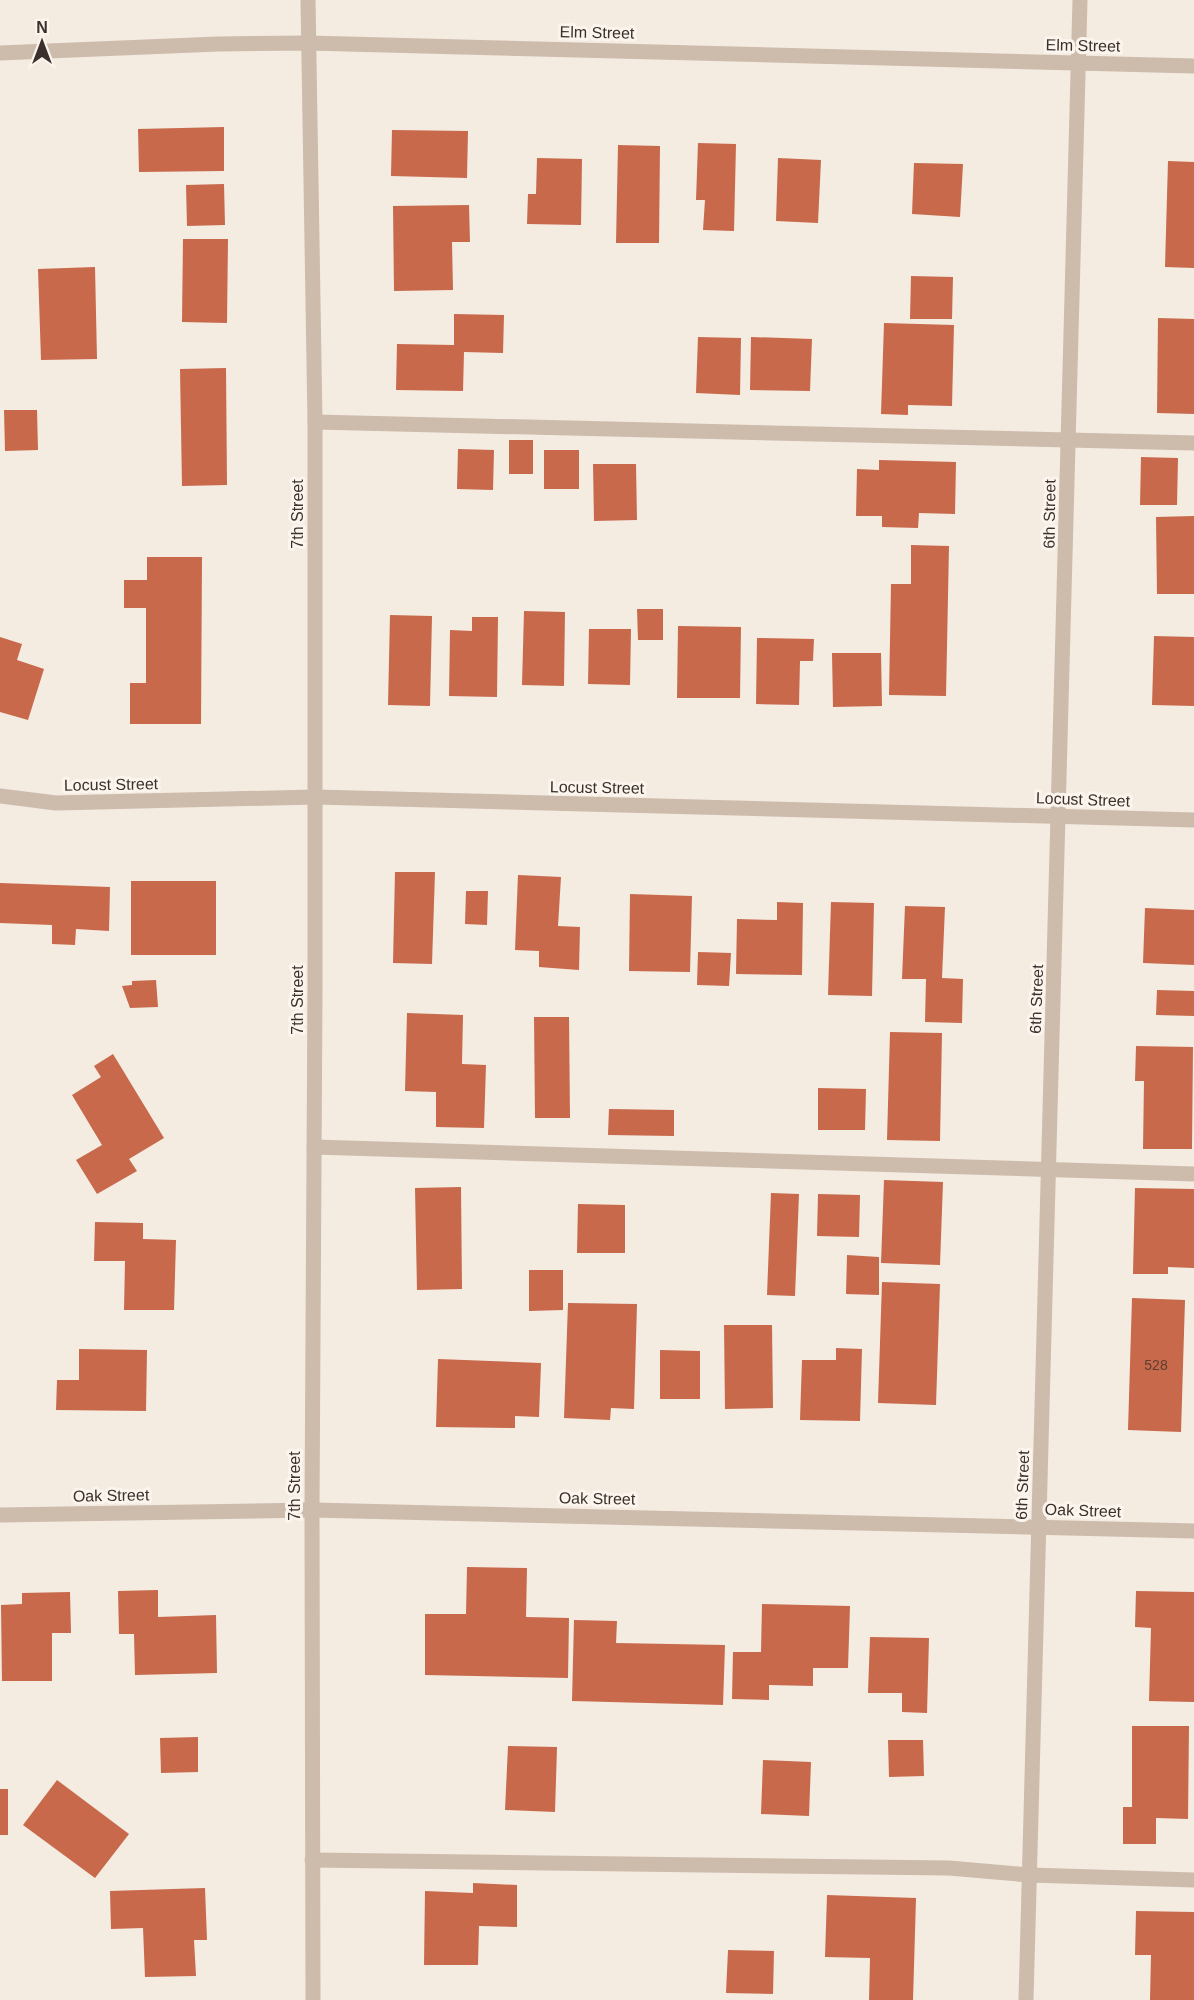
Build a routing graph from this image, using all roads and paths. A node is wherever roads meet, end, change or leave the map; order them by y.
1 (308, 0) edge
2 (1080, 0) edge
3 (308, 43) junction
4 (0, 53) edge
5 (1079, 63) junction
6 (1194, 66) edge
7 (315, 422) junction
8 (1069, 440) junction
9 (1194, 443) edge
10 (0, 796) edge
11 (315, 797) junction
12 (1059, 816) junction
13 (1194, 820) edge
14 (314, 1147) junction
15 (1049, 1170) junction
16 (1194, 1174) edge
17 (312, 1510) junction
18 (0, 1515) edge
19 (1039, 1526) junction
20 (1194, 1531) edge
21 (312, 1860) junction
22 (1029, 1875) junction
23 (1194, 1880) edge
24 (313, 2000) edge
25 (1026, 2000) edge

1 - 3 street, 7th Street
2 - 5 street, 6th Street
3 - 4 street, Elm Street
3 - 5 street, Elm Street
3 - 7 street, 7th Street
5 - 6 street, Elm Street
5 - 8 street, 6th Street
7 - 8 street
7 - 11 street, 7th Street
8 - 9 street
8 - 12 street, 6th Street
10 - 11 street, Locust Street
11 - 12 street, Locust Street
11 - 14 street, 7th Street
12 - 13 street, Locust Street
12 - 15 street, 6th Street
14 - 15 street
14 - 17 street, 7th Street
15 - 16 street
15 - 19 street, 6th Street
17 - 18 street, Oak Street
17 - 19 street, Oak Street
17 - 21 street, 7th Street
19 - 20 street, Oak Street
19 - 22 street, 6th Street
21 - 22 street
21 - 24 street, 7th Street
22 - 23 street
22 - 25 street, 6th Street

